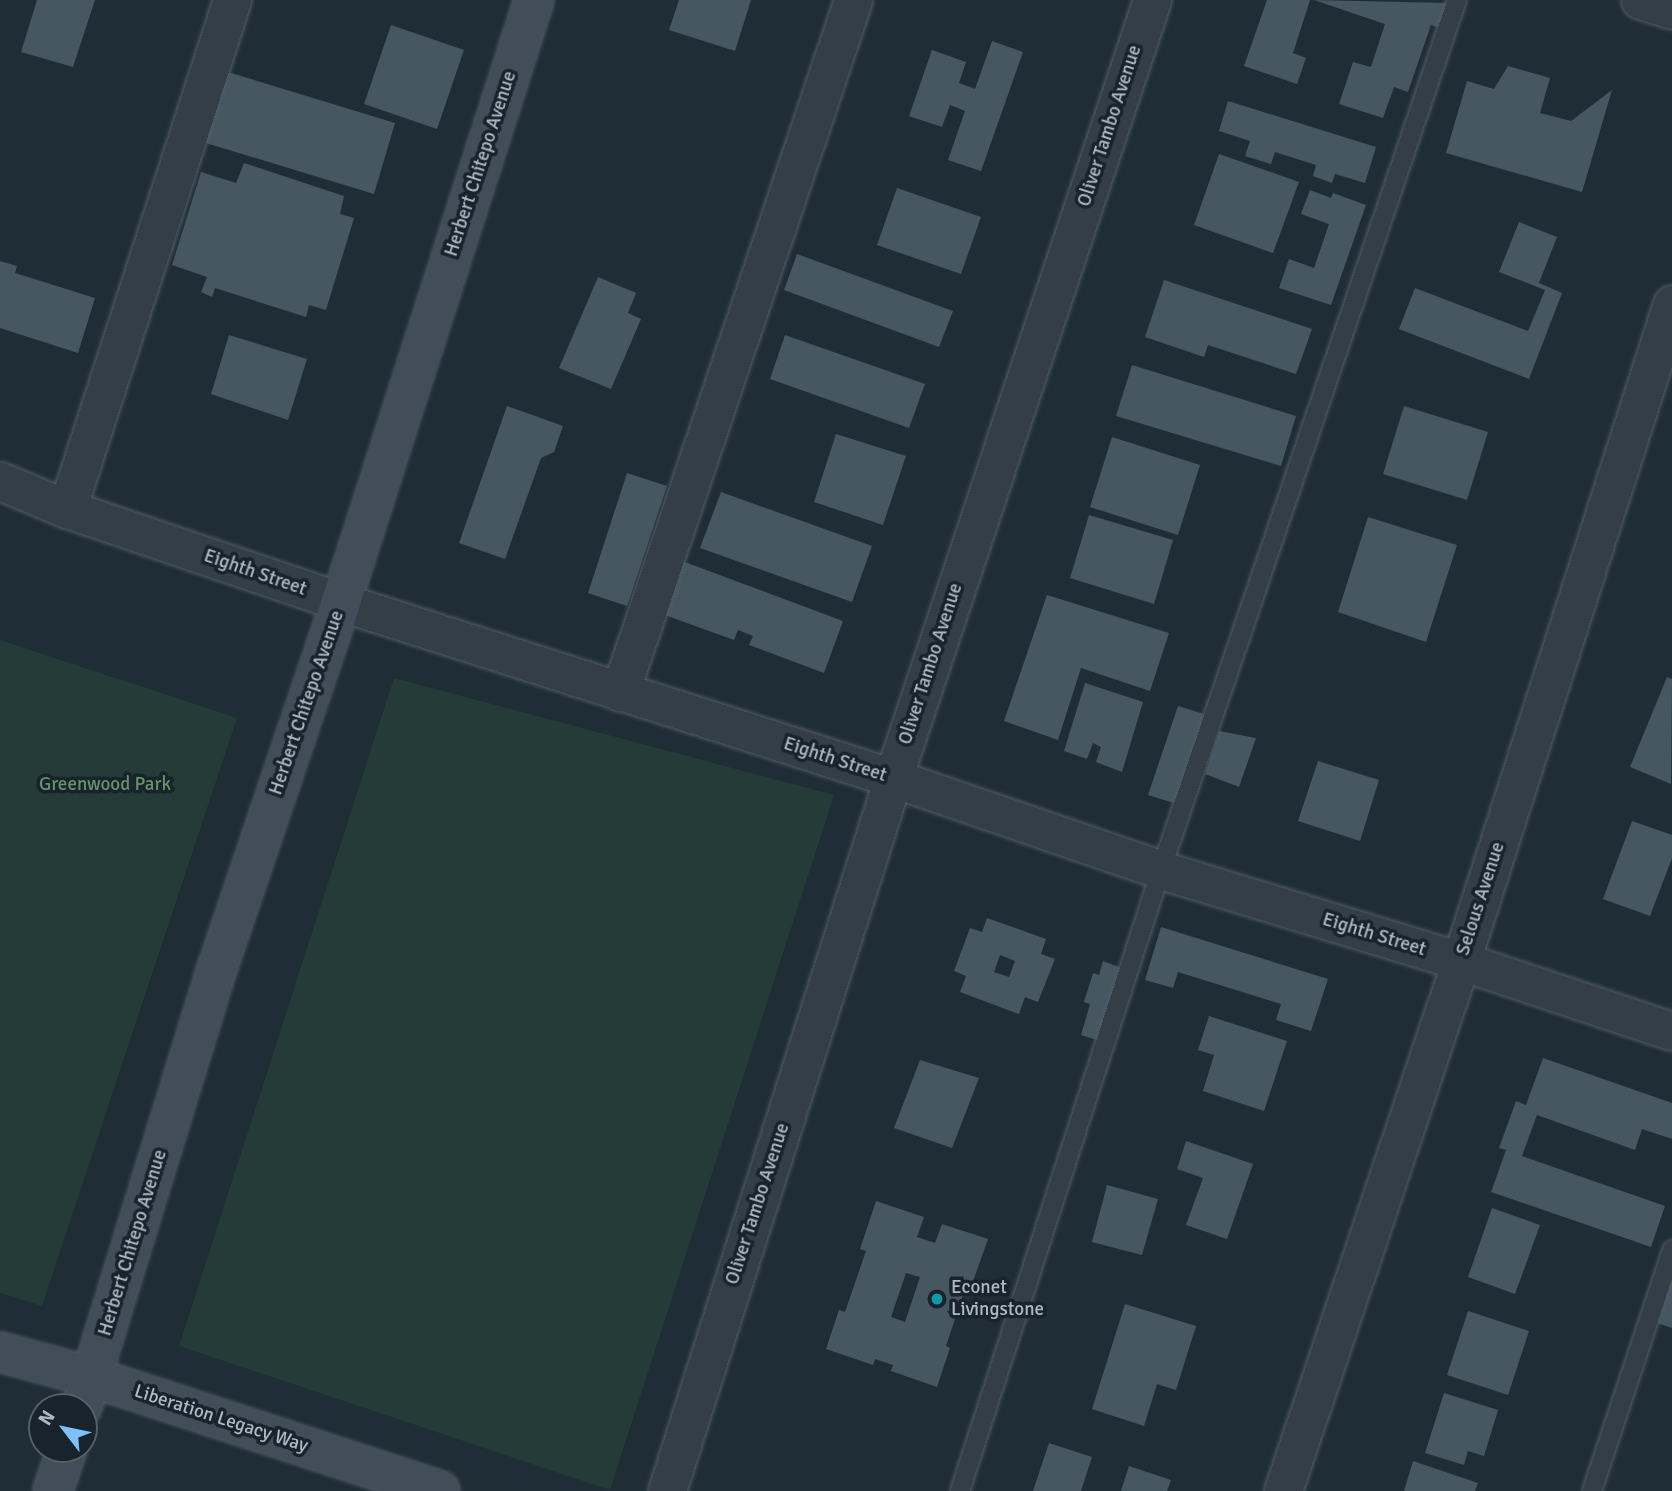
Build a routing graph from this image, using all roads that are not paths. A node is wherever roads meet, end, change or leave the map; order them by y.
1 (232, 0) edge
2 (534, 0) edge
3 (853, 0) edge
4 (1152, 0) edge
5 (1457, 0) edge
6 (1640, 0) edge
7 (1672, 10) edge
8 (1672, 304) edge
9 (0, 481) edge
10 (67, 509) junction
11 (341, 602) junction
12 (620, 692) junction
13 (892, 778) junction
14 (1161, 870) junction
15 (1461, 961) junction
16 (1672, 1031) edge
17 (1672, 1250) edge
18 (0, 1352) edge
19 (87, 1392) edge
20 (62, 1463) edge
21 (371, 1480) edge
22 (53, 1491) edge
23 (440, 1491) edge
24 (667, 1491) edge
25 (960, 1491) edge
26 (1283, 1491) edge
27 (1592, 1491) edge

1 - 10 street
2 - 11 main road, Herbert Chitepo Avenue
3 - 12 street
4 - 13 street, Oliver Tambo Avenue
5 - 14 lane
6 - 7 street
8 - 15 street, Selous Avenue
9 - 10 street, Eighth Street
10 - 11 street, Eighth Street
11 - 12 street, Eighth Street
11 - 19 main road, Herbert Chitepo Avenue
12 - 13 street, Eighth Street
13 - 14 street, Eighth Street
13 - 24 street, Oliver Tambo Avenue
14 - 15 street, Eighth Street
14 - 25 lane
15 - 16 street, Eighth Street
15 - 26 street, Selous Avenue
17 - 27 lane
18 - 19 main road, Liberation Legacy Way
19 - 21 main road, Liberation Legacy Way
20 - 22 main road
21 - 23 main road, Liberation Legacy Way

